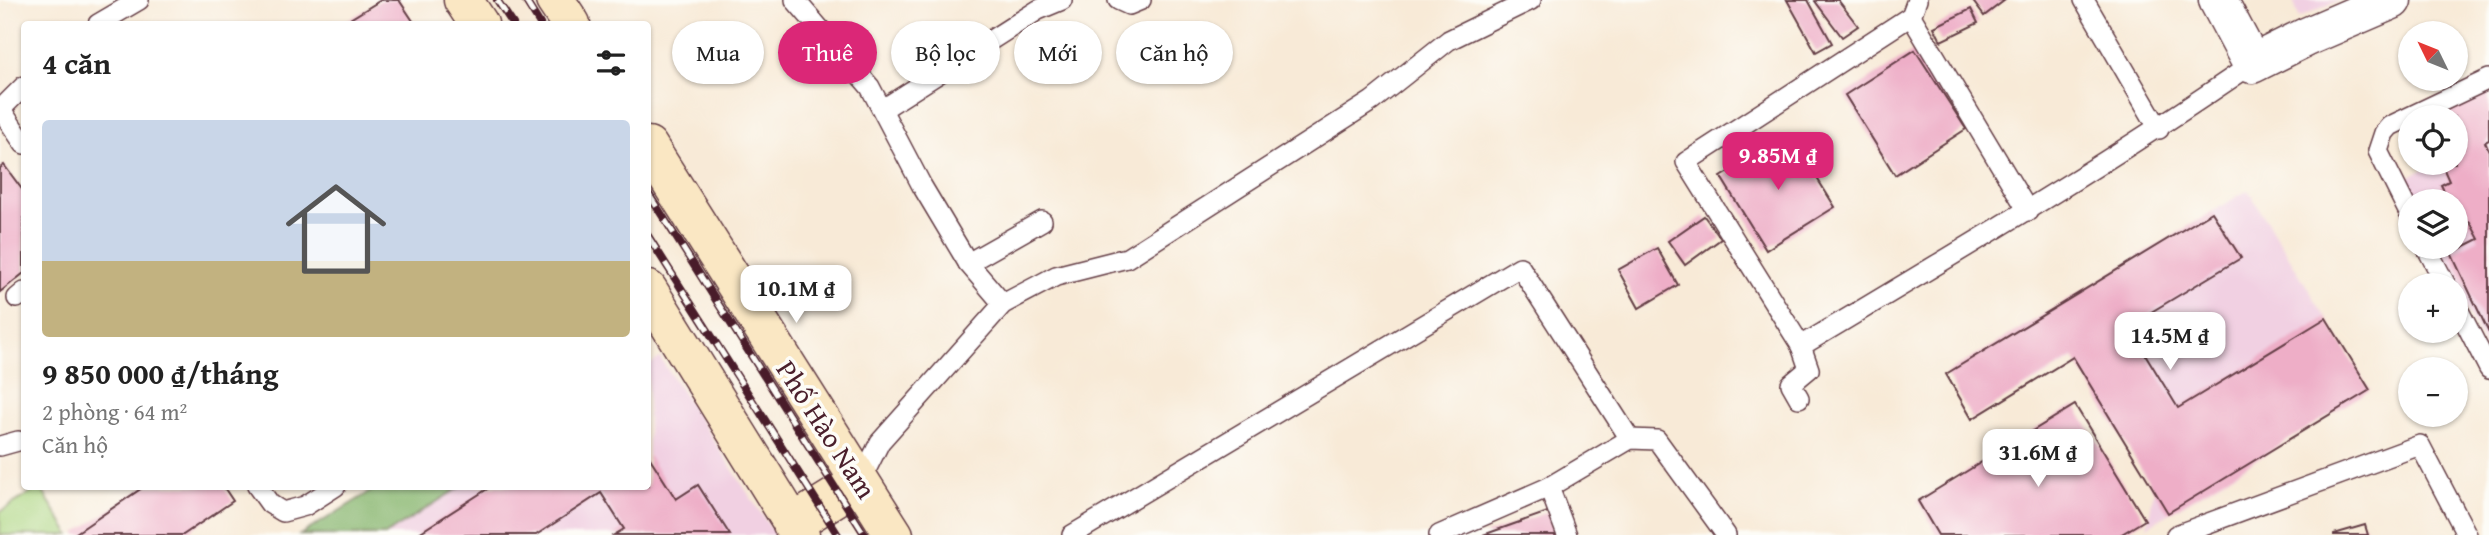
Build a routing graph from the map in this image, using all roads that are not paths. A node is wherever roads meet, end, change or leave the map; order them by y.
1 (139, 0) edge
2 (463, 0) edge
3 (555, 0) edge
4 (795, 0) edge
5 (1062, 0) edge
6 (1118, 0) edge
7 (1141, 0) edge
8 (1531, 0) edge
9 (2084, 0) edge
10 (2218, 0) edge
11 (2392, 0) edge
12 (1914, 8) edge
13 (103, 21) edge
14 (477, 21) edge
15 (569, 21) edge
16 (2252, 64) junction
17 (2489, 79) edge
18 (21, 89) edge
19 (0, 108) edge
20 (883, 109) junction
21 (2159, 128) junction
22 (21, 140) edge
23 (651, 151) edge
24 (2398, 191) edge
25 (2028, 211) junction
26 (1042, 220) dead end
27 (968, 263) junction
28 (651, 295) edge
29 (1003, 304) junction
30 (2468, 328) edge
31 (1801, 346) junction
32 (2489, 369) edge
33 (1799, 398) dead end
34 (1630, 439) junction
35 (860, 482) junction
36 (1549, 487) junction
37 (260, 490) edge
38 (330, 490) edge
39 (796, 529) edge
40 (1442, 534) edge
41 (894, 535) edge
42 (1072, 535) edge
43 (1567, 535) edge
44 (1726, 535) edge
45 (2176, 535) edge
46 (2467, 535) edge

1 - 13 lane
2 - 14 main road
3 - 15 main road
4 - 20 lane
5 - 20 lane
6 - 7 lane
8 - 29 lane
9 - 21 lane
10 - 16 street
11 - 16 street
12 - 25 lane
12 - 31 lane
16 - 21 lane
17 - 24 lane
18 - 19 lane
19 - 22 lane
20 - 27 lane
21 - 25 lane
23 - 35 main road, Phố Hào Nam
25 - 31 lane
26 - 27 lane
27 - 29 lane
28 - 39 main road
29 - 35 lane
30 - 32 lane
31 - 33 lane
34 - 36 lane
34 - 42 lane
34 - 44 lane
35 - 39 main road
35 - 41 main road, Phố Hào Nam
36 - 40 lane
36 - 43 lane
37 - 38 lane
45 - 46 lane

